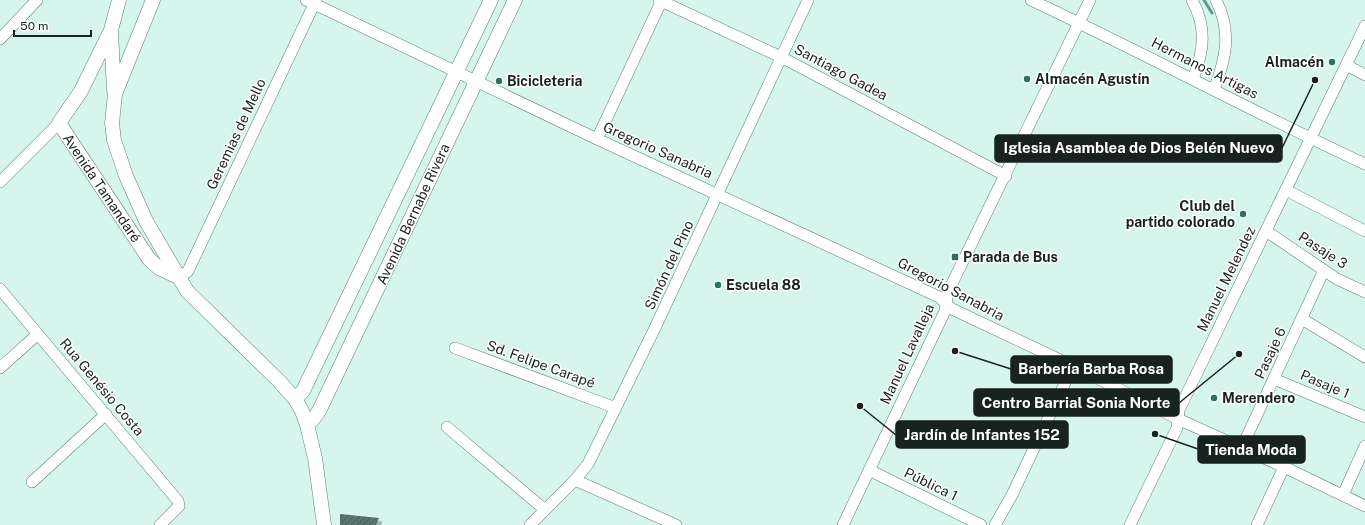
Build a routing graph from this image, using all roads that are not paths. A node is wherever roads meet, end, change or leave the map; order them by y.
1 (36, 0) edge
2 (118, 0) edge
3 (153, 0) edge
4 (491, 0) edge
5 (515, 0) edge
6 (661, 0) edge
7 (808, 0) edge
8 (1032, 0) edge
9 (1090, 0) edge
10 (1192, 0) edge
11 (1216, 0) edge
12 (312, 1) edge
13 (1079, 22) junction
14 (1365, 26) edge
15 (111, 30) junction
16 (0, 39) edge
17 (781, 57) junction
18 (1346, 66) junction
19 (456, 72) junction
20 (1365, 75) edge
21 (1193, 79) junction
22 (475, 81) junction
23 (1214, 90) junction
24 (115, 94) junction
25 (59, 123) junction
26 (1310, 138) junction
27 (597, 139) junction
28 (1365, 164) edge
29 (1006, 176) junction
30 (0, 182) edge
31 (1286, 190) junction
32 (719, 194) junction
33 (1266, 231) junction
34 (1365, 231) edge
35 (1324, 270) junction
36 (178, 277) junction
37 (0, 289) edge
38 (1365, 292) edge
39 (946, 304) junction
40 (1302, 319) junction
41 (38, 334) junction
42 (455, 348) dead end
43 (1365, 357) edge
44 (1073, 366) junction
45 (0, 368) edge
46 (1274, 379) junction
47 (295, 399) junction
48 (616, 408) junction
49 (106, 414) junction
50 (1365, 417) edge
51 (1178, 419) junction
52 (307, 425) junction
53 (447, 427) dead end
54 (1365, 446) edge
55 (1242, 448) junction
56 (1284, 467) junction
57 (869, 470) junction
58 (575, 480) junction
59 (32, 482) dead end
60 (1343, 495) junction
61 (1365, 506) edge
62 (544, 510) junction
63 (533, 524) edge
64 (160, 525) edge
65 (324, 525) edge
66 (676, 525) edge
67 (843, 525) edge
68 (981, 525) edge
69 (995, 525) edge
70 (1130, 525) edge
71 (1257, 525) edge

1 - 16 street
2 - 15 street, Avenida Tamandaré
3 - 24 street
4 - 19 street, Avenida Bernabe Rivera
5 - 22 street, Avenida Bernabe Rivera
6 - 17 street, Santiago Gadea
6 - 27 street
7 - 17 street, Simón del Pino
8 - 13 street, Hermanos Artigas
9 - 13 street, Manuel Lavalleja
10 - 21 street
11 - 23 street
12 - 19 street, Gregorio Sanabria
12 - 36 street, Geremias de Mello
13 - 21 street, Hermanos Artigas
13 - 29 street, Manuel Lavalleja
14 - 18 street, Manuel Melendez
15 - 24 street
15 - 25 street, Avenida Tamandaré
17 - 29 street, Santiago Gadea
17 - 32 street, Simón del Pino
18 - 20 street
18 - 26 street, Manuel Melendez
19 - 22 street, Gregorio Sanabria
19 - 47 street, Avenida Bernabe Rivera
21 - 23 street, Hermanos Artigas
22 - 27 street, Gregorio Sanabria
22 - 52 street, Avenida Bernabe Rivera
23 - 26 street, Hermanos Artigas
24 - 36 street
25 - 30 street
25 - 36 street, Avenida Tamandaré
26 - 28 street, Hermanos Artigas
26 - 31 street, Manuel Melendez
27 - 32 street, Gregorio Sanabria
29 - 39 street, Manuel Lavalleja
31 - 33 street, Manuel Melendez
31 - 34 street
32 - 39 street, Gregorio Sanabria
32 - 48 street, Simón del Pino
33 - 35 street, Pasaje 3
33 - 51 street, Manuel Melendez
35 - 38 street, Pasaje 3
35 - 40 street, Pasaje 6
36 - 47 street
37 - 41 street, Rua Genésio Costa
39 - 44 street, Gregorio Sanabria
39 - 57 street, Manuel Lavalleja
40 - 43 street
40 - 46 street, Pasaje 6
41 - 45 street
41 - 49 street, Rua Genésio Costa
42 - 48 street, Sd. Felipe Carapé
44 - 51 street, Gregorio Sanabria
44 - 69 street
46 - 50 street, Pasaje 1
46 - 55 street, Pasaje 6
47 - 52 street
48 - 58 street, Simón del Pino
49 - 59 street
49 - 64 street, Rua Genésio Costa
51 - 55 street, Gregorio Sanabria
51 - 70 street, Manuel Melendez
52 - 65 street
53 - 62 street
54 - 60 street
55 - 56 street, Gregorio Sanabria
56 - 60 street, Gregorio Sanabria
56 - 71 street
57 - 67 street, Manuel Lavalleja
57 - 68 street, Pública 1
58 - 62 street, Simón del Pino
58 - 66 street
60 - 61 street, Gregorio Sanabria
62 - 63 street, Simón del Pino

